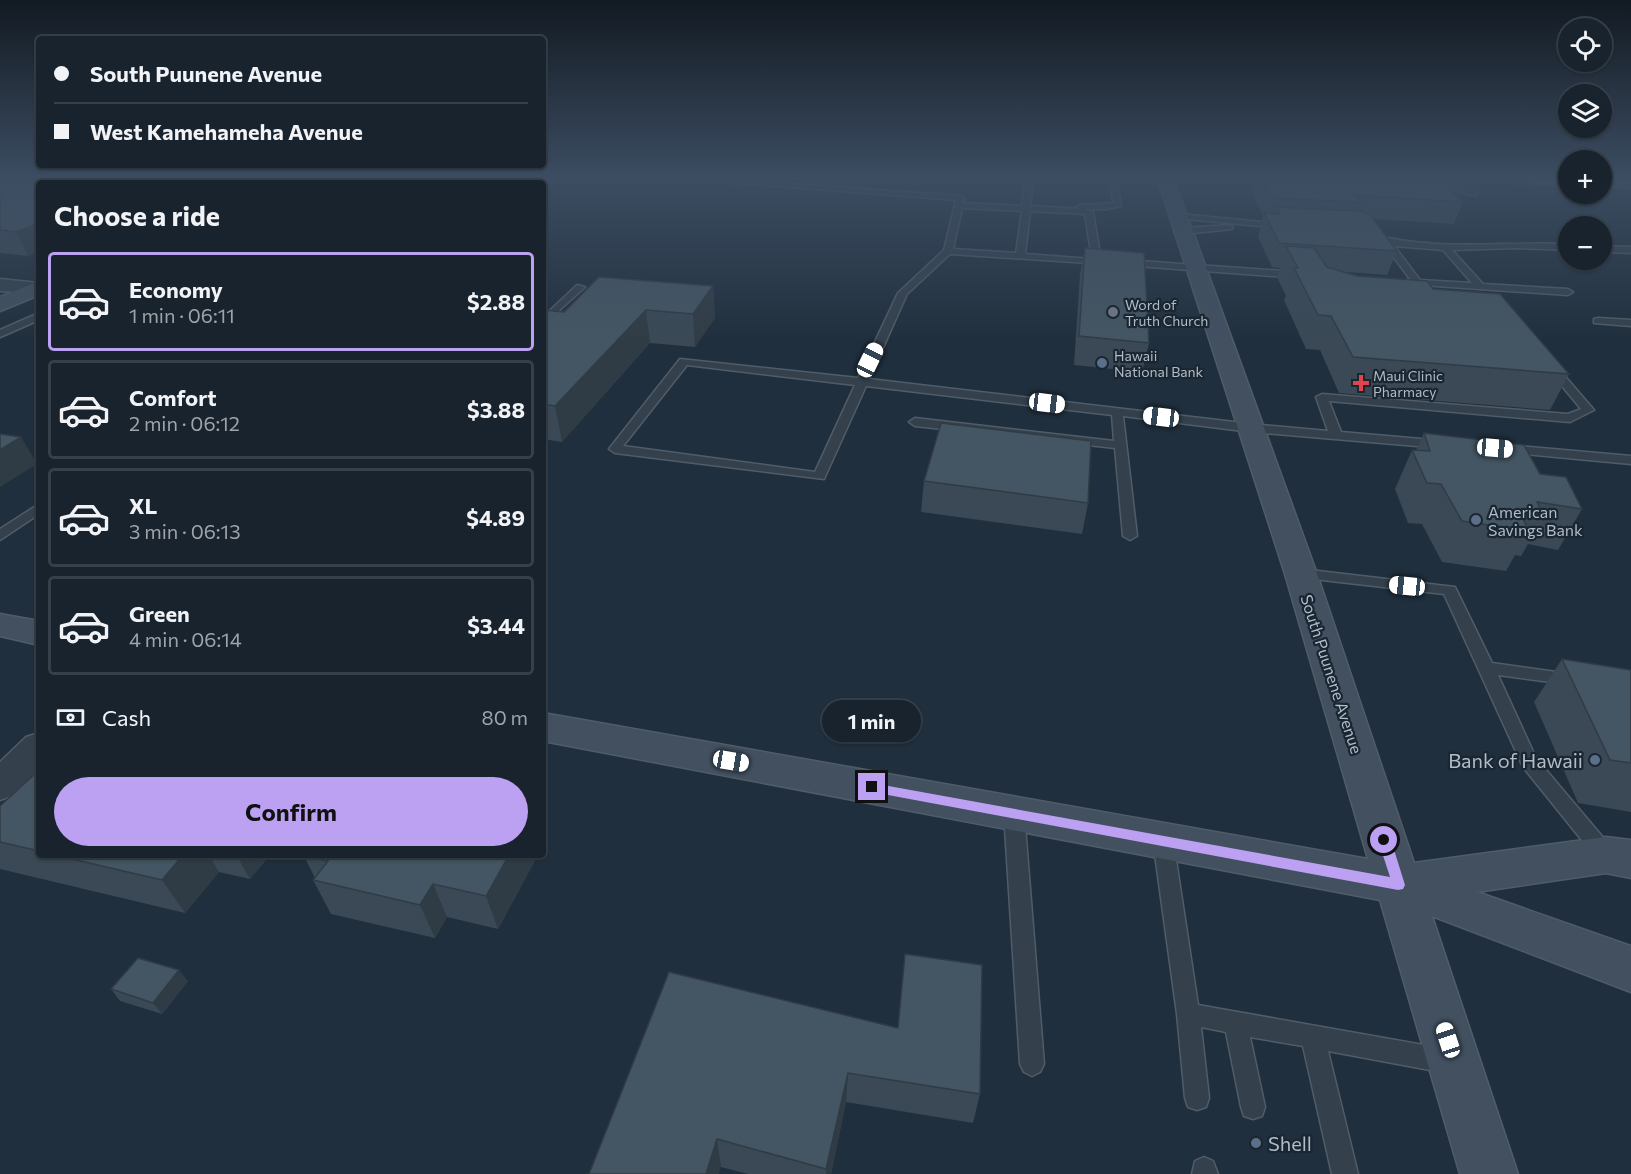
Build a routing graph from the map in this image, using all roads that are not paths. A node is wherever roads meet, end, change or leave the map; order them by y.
1 (952, 232) edge
2 (1023, 232) edge
3 (1092, 232) edge
4 (1185, 232) edge
5 (1365, 234) edge
6 (1387, 243) junction
7 (1445, 247) junction
8 (1558, 247) edge
9 (1612, 249) edge
10 (1631, 250) edge
11 (948, 251) junction
12 (1020, 256) junction
13 (1097, 261) junction
14 (1107, 262) edge
15 (1117, 263) edge
16 (1197, 268) junction
17 (1309, 276) edge
18 (1395, 281) edge
19 (1417, 282) junction
20 (0, 285) edge
21 (36, 287) edge
22 (36, 287) edge
23 (580, 287) dead end
24 (1481, 287) junction
25 (1568, 292) dead end
26 (0, 305) edge
27 (36, 317) edge
28 (546, 319) edge
29 (1598, 321) dead end
30 (1631, 323) edge
31 (0, 334) edge
32 (1543, 358) edge
33 (861, 381) junction
34 (1116, 411) junction
35 (915, 422) dead end
36 (1251, 428) junction
37 (1336, 435) junction
38 (1120, 445) junction
39 (1454, 445) edge
40 (1489, 448) edge
41 (1631, 460) edge
42 (36, 510) edge
43 (0, 536) edge
44 (1130, 536) dead end
45 (1300, 574) junction
46 (0, 625) edge
47 (36, 632) edge
48 (1486, 668) junction
49 (1589, 682) edge
50 (546, 728) edge
51 (36, 750) edge
52 (0, 785) edge
53 (1014, 813) junction
54 (1163, 840) junction
55 (1619, 857) edge
56 (1398, 885) junction
57 (1631, 969) edge
58 (1188, 1014) junction
59 (1236, 1023) junction
60 (1313, 1037) junction
61 (1455, 1063) junction
62 (1032, 1064) dead end
63 (1197, 1098) dead end
64 (1253, 1107) dead end
65 (1345, 1174) edge
66 (1490, 1174) edge

1 - 11 lane
2 - 12 lane
3 - 13 lane
4 - 16 main road, South Puunene Avenue
5 - 6 lane
6 - 7 lane
6 - 19 lane
7 - 8 lane
7 - 24 lane
9 - 10 lane
11 - 12 lane
11 - 33 lane
12 - 13 lane
13 - 14 lane
15 - 16 lane
16 - 17 lane
16 - 36 main road, South Puunene Avenue
18 - 19 lane
19 - 24 lane
20 - 21 street
22 - 26 main road
23 - 28 lane
24 - 25 lane
27 - 31 lane
29 - 30 lane
32 - 37 lane
33 - 33 lane
33 - 34 lane
34 - 36 lane
34 - 38 lane
35 - 38 lane
36 - 37 lane
36 - 45 main road, South Puunene Avenue
37 - 39 lane
38 - 44 lane
40 - 41 lane
42 - 43 lane
45 - 48 lane
45 - 56 main road, South Puunene Avenue
46 - 47 main road
48 - 49 lane
48 - 55 lane
50 - 53 main road
51 - 52 street
53 - 54 main road
53 - 62 lane
54 - 56 main road
54 - 58 lane
55 - 56 main road
56 - 57 main road
56 - 61 main road, South Puunene Avenue
58 - 59 lane
58 - 63 lane
59 - 60 lane
59 - 64 lane
60 - 61 lane
60 - 65 lane
61 - 66 main road, South Puunene Avenue

